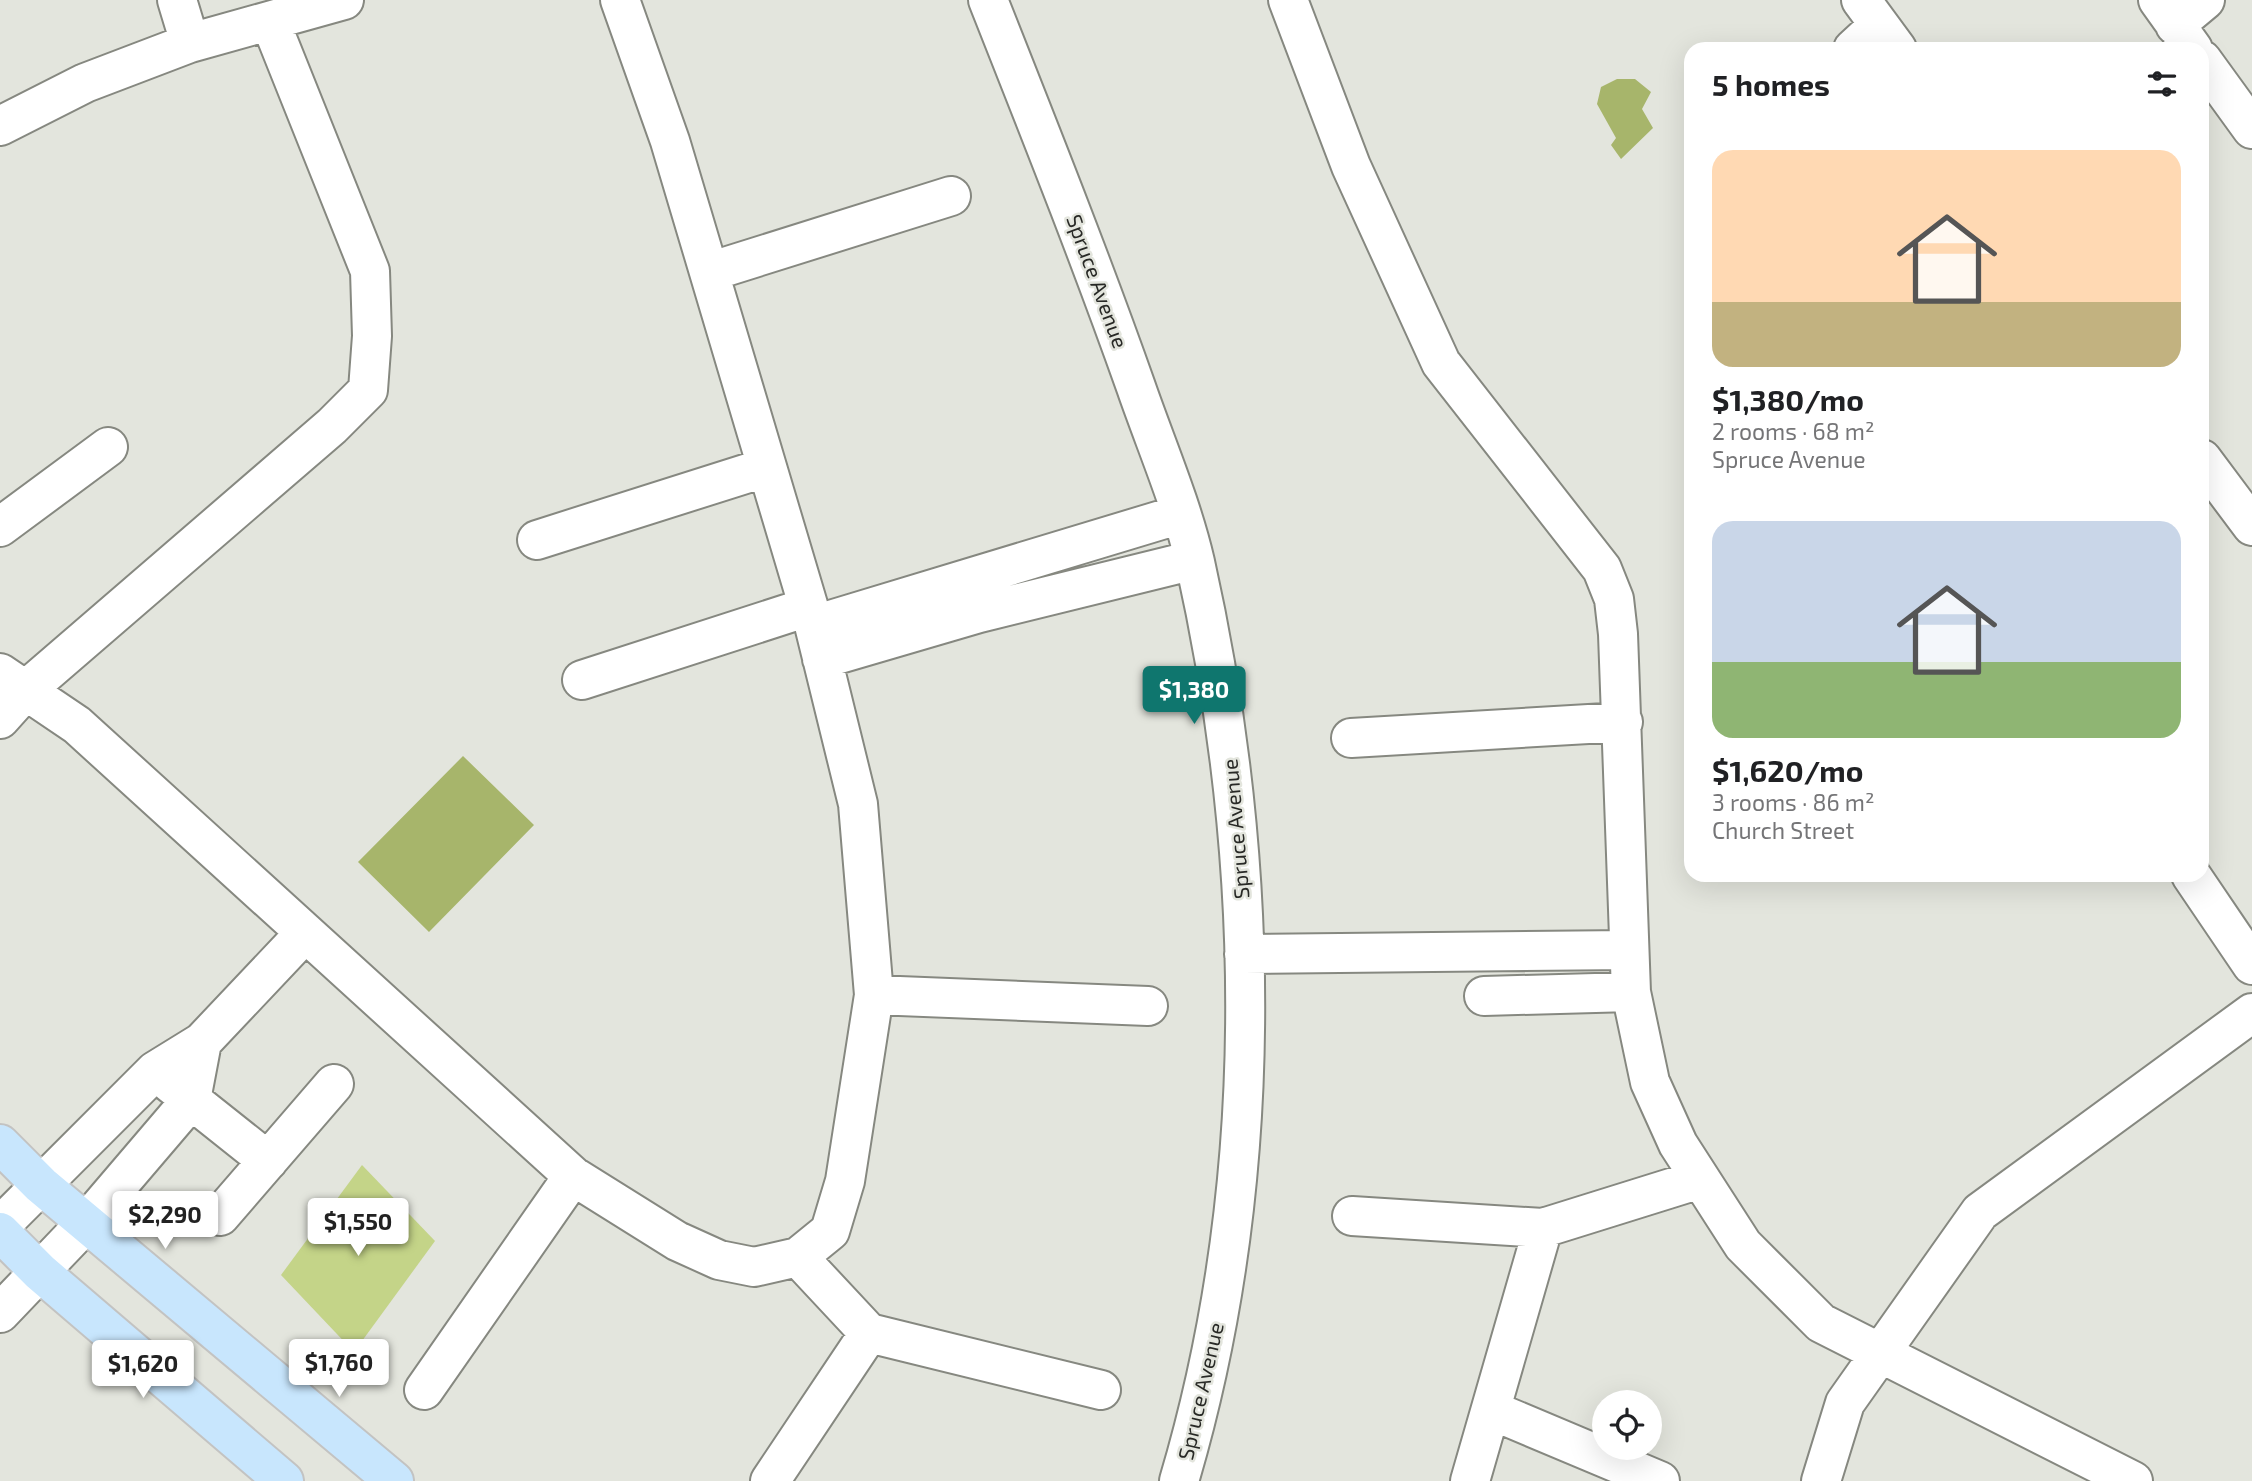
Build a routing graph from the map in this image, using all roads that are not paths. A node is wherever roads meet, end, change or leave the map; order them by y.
1 (177, 0) edge
2 (344, 0) edge
3 (620, 0) edge
4 (988, 0) edge
5 (1288, 0) edge
6 (2204, 0) edge
7 (270, 21) junction
8 (2176, 25) edge
9 (190, 43) junction
10 (2209, 70) edge
11 (0, 126) edge
12 (2252, 129) edge
13 (951, 196) dead end
14 (709, 272) junction
15 (108, 447) dead end
16 (767, 467) junction
17 (2209, 468) edge
18 (1181, 514) junction
19 (2252, 526) edge
20 (0, 527) edge
21 (537, 540) dead end
22 (1194, 560) junction
23 (815, 630) junction
24 (582, 680) dead end
25 (13, 682) edge
26 (0, 719) edge
27 (1623, 722) junction
28 (1351, 738) dead end
29 (2196, 882) edge
30 (305, 933) junction
31 (1628, 950) junction
32 (1244, 954) junction
33 (2252, 965) edge
34 (1631, 992) junction
35 (874, 995) junction
36 (1484, 996) dead end
37 (1148, 1006) dead end
38 (2252, 1013) edge
39 (202, 1042) junction
40 (155, 1072) junction
41 (334, 1084) dead end
42 (191, 1100) junction
43 (0, 1144) edge
44 (268, 1161) junction
45 (573, 1176) junction
46 (1700, 1179) junction
47 (41, 1185) junction
48 (220, 1216) dead end
49 (1352, 1216) dead end
50 (86, 1223) junction
51 (0, 1226) edge
52 (1543, 1228) junction
53 (0, 1232) edge
54 (798, 1257) junction
55 (40, 1272) junction
56 (0, 1312) edge
57 (869, 1333) junction
58 (1879, 1353) junction
59 (424, 1390) dead end
60 (1101, 1390) dead end
61 (1491, 1410) junction
62 (284, 1481) edge
63 (394, 1481) edge
64 (770, 1481) edge
65 (1180, 1481) edge
66 (1470, 1481) edge
67 (1660, 1481) edge
68 (1821, 1481) edge
69 (2133, 1481) edge

1 - 9 street
2 - 7 street
3 - 14 street
4 - 18 street, Spruce Avenue
5 - 27 street
6 - 8 street
7 - 9 street
7 - 25 street
9 - 11 street
10 - 12 street
13 - 14 street
14 - 16 street
15 - 20 street
16 - 21 street
16 - 23 street
17 - 19 street
18 - 22 street, Spruce Avenue
18 - 23 street
22 - 23 street
22 - 32 street, Spruce Avenue
23 - 24 street
23 - 35 street
25 - 26 street
25 - 30 street
27 - 28 street
27 - 31 street
29 - 33 street
30 - 39 street
30 - 45 street
31 - 32 street
31 - 34 street
32 - 65 street, Spruce Avenue
34 - 36 street
34 - 46 street
35 - 37 street
35 - 54 street
38 - 58 street
39 - 40 street
39 - 42 street
40 - 42 street
40 - 47 street
41 - 44 street
42 - 44 street
42 - 50 street
43 - 47 main road
44 - 48 street
45 - 54 street
45 - 59 street
46 - 52 street
46 - 58 street
47 - 50 main road
47 - 51 street
49 - 52 street
50 - 55 street
50 - 63 main road
52 - 61 street
53 - 55 main road
54 - 57 street
55 - 56 street
55 - 62 main road
57 - 60 street
57 - 64 street
58 - 68 street
58 - 69 street
61 - 66 street
61 - 67 street

